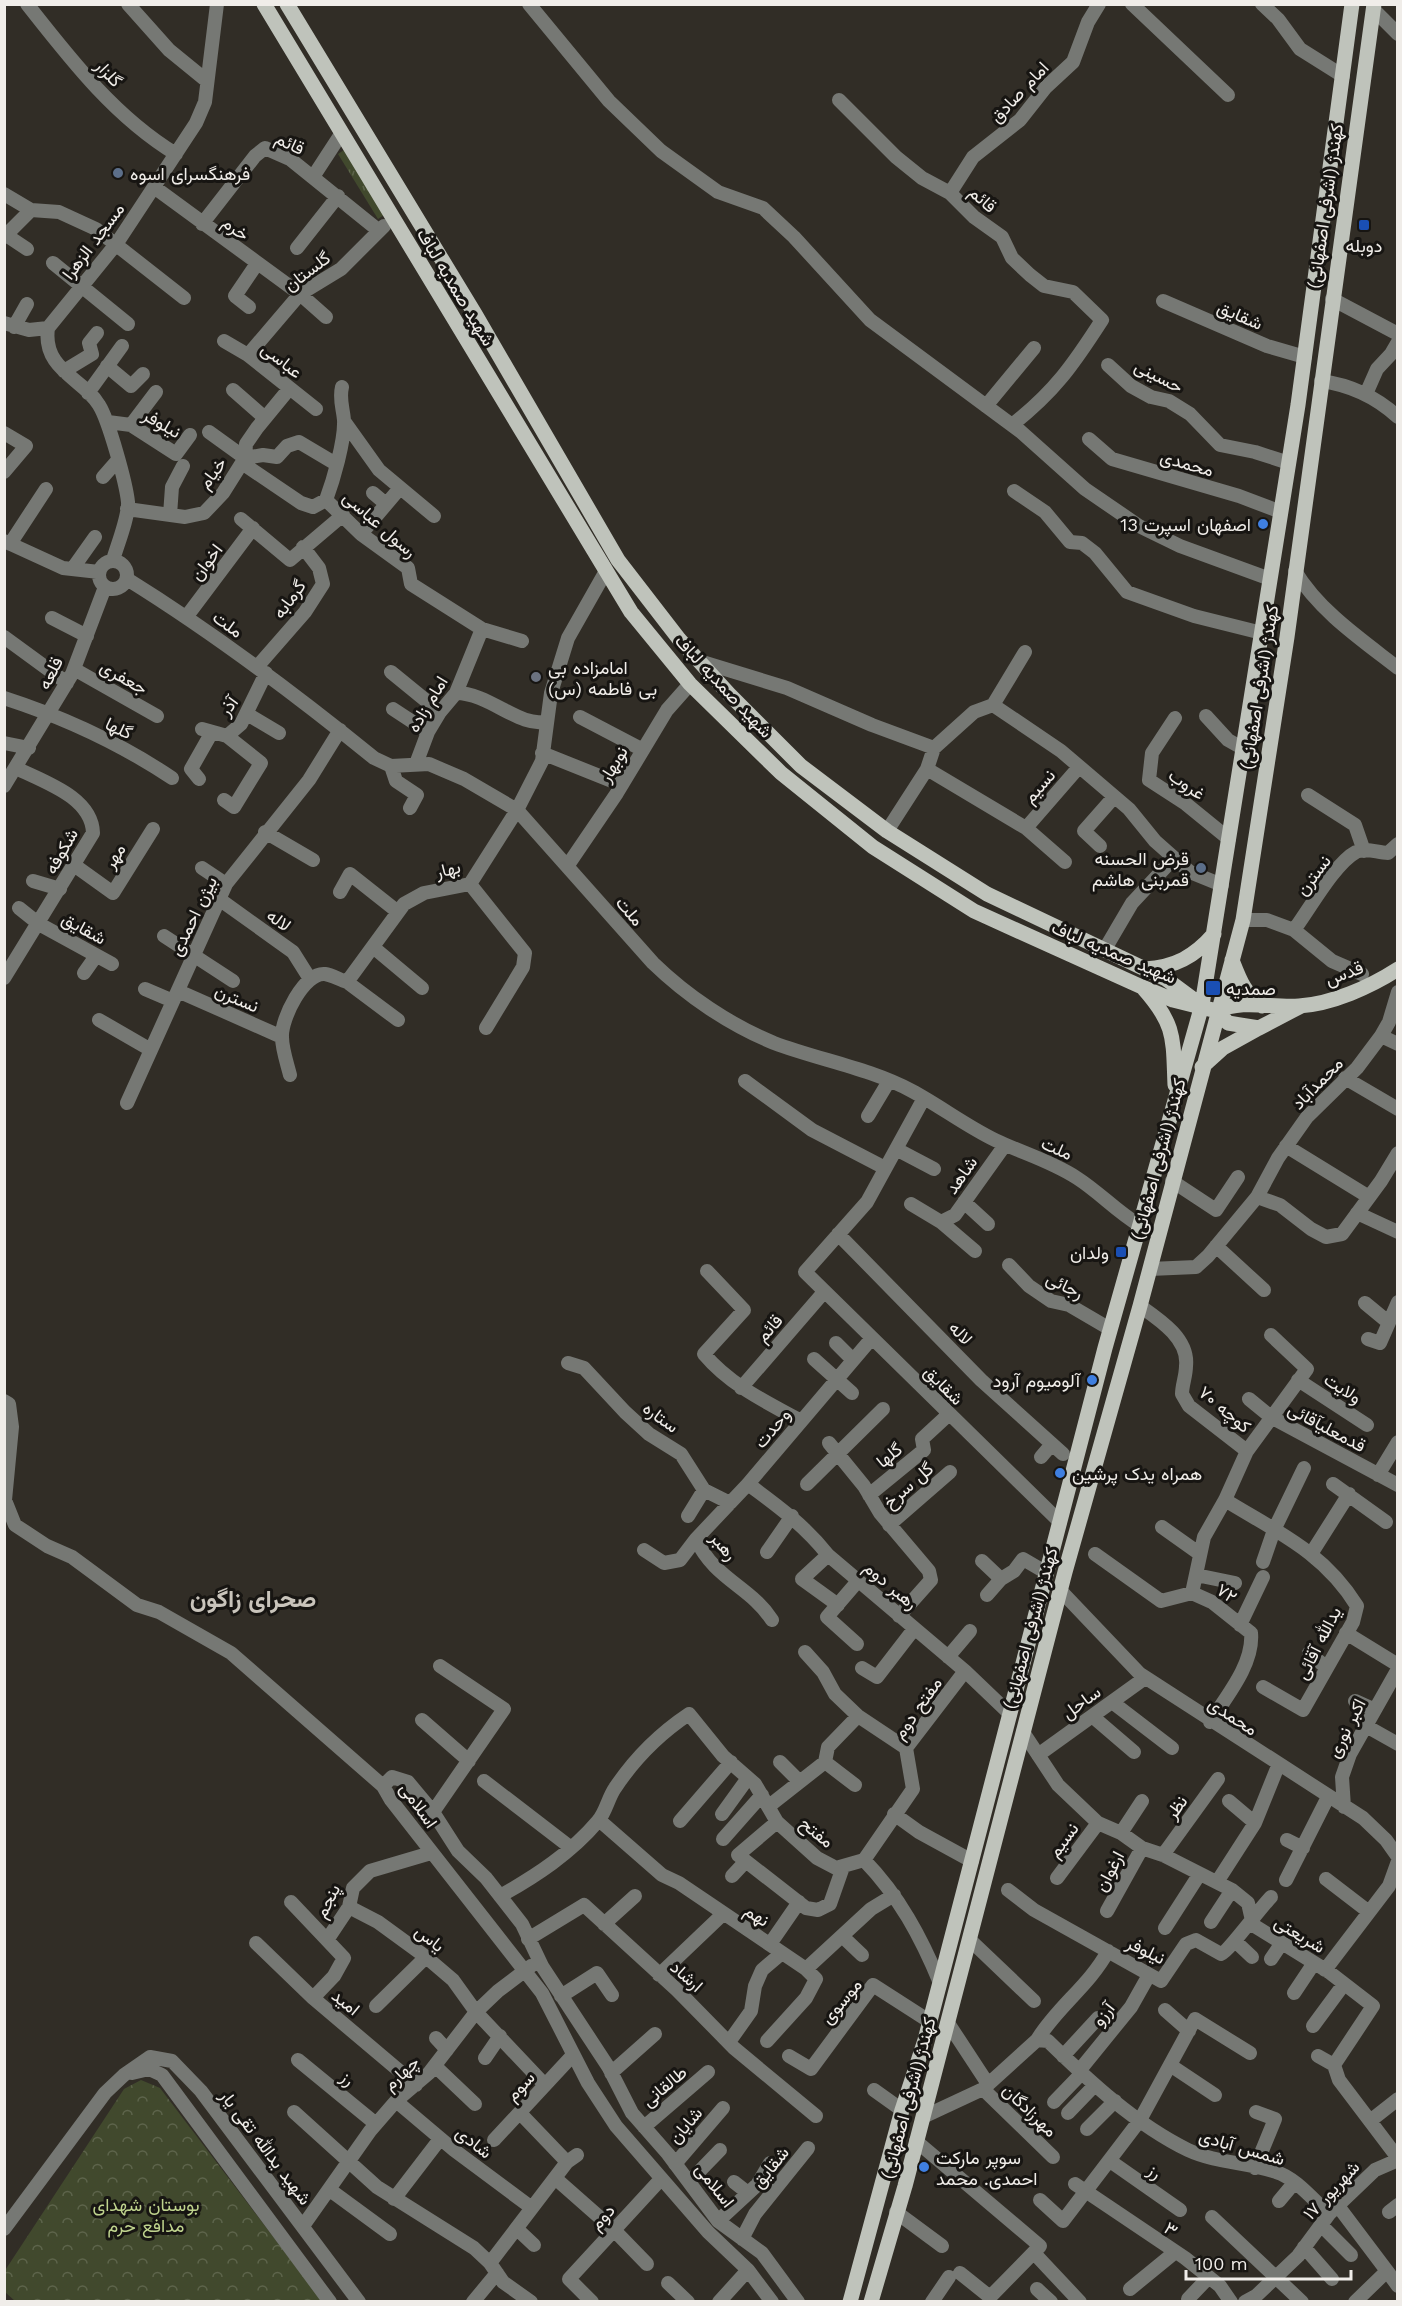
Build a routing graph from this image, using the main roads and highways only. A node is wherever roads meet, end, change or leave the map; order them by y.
1 (264, 4) edge
2 (287, 4) edge
3 (1352, 4) edge
4 (1373, 7) edge
5 (1321, 240) junction
6 (1340, 244) junction
7 (582, 497) junction
8 (567, 507) junction
9 (1073, 934) junction
10 (1214, 934) junction
11 (1066, 953) junction
12 (1232, 960) junction
13 (1145, 969) junction
14 (1397, 970) edge
15 (1142, 987) junction
16 (1202, 1005) junction
17 (1263, 1006) junction
18 (1301, 1006) junction
19 (1217, 1011) junction
20 (1259, 1028) junction
21 (1202, 1067) junction
22 (1175, 1100) junction
23 (925, 2040) junction
24 (923, 2119) junction
25 (893, 2141) junction
26 (905, 2186) junction
27 (850, 2301) edge
28 (871, 2301) edge

1 - 8 main road, شهید صمدیه لباف
2 - 7 main road, شهید صمدیه لباف
3 - 5 main road, کهندژ (اشرفی اصفهانی)
4 - 6 main road, کهندژ (اشرفی اصفهانی)
5 - 6 main road
5 - 10 main road, کهندژ (اشرفی اصفهانی)
6 - 12 main road, کهندژ (اشرفی اصفهانی)
7 - 8 main road
7 - 9 main road, شهید صمدیه لباف
8 - 11 main road, شهید صمدیه لباف
9 - 11 main road
9 - 13 main road, شهید صمدیه لباف
10 - 13 main road
10 - 16 main road, کهندژ (اشرفی اصفهانی)
11 - 15 main road, شهید صمدیه لباف
12 - 17 main road
12 - 19 main road, کهندژ (اشرفی اصفهانی)
13 - 16 main road, شهید صمدیه لباف
14 - 18 main road, قدس
15 - 16 main road, شهید صمدیه لباف
15 - 22 main road
16 - 19 main road
16 - 22 main road, کهندژ (اشرفی اصفهانی)
17 - 18 main road
17 - 19 main road
18 - 20 main road
19 - 20 main road
19 - 21 main road, کهندژ (اشرفی اصفهانی)
20 - 21 main road
21 - 24 main road, کهندژ (اشرفی اصفهانی)
22 - 23 main road, کهندژ (اشرفی اصفهانی)
23 - 24 main road
23 - 25 main road, کهندژ (اشرفی اصفهانی)
24 - 26 main road, کهندژ (اشرفی اصفهانی)
25 - 26 main road
25 - 27 main road, کهندژ (اشرفی اصفهانی)
26 - 28 main road, کهندژ (اشرفی اصفهانی)

